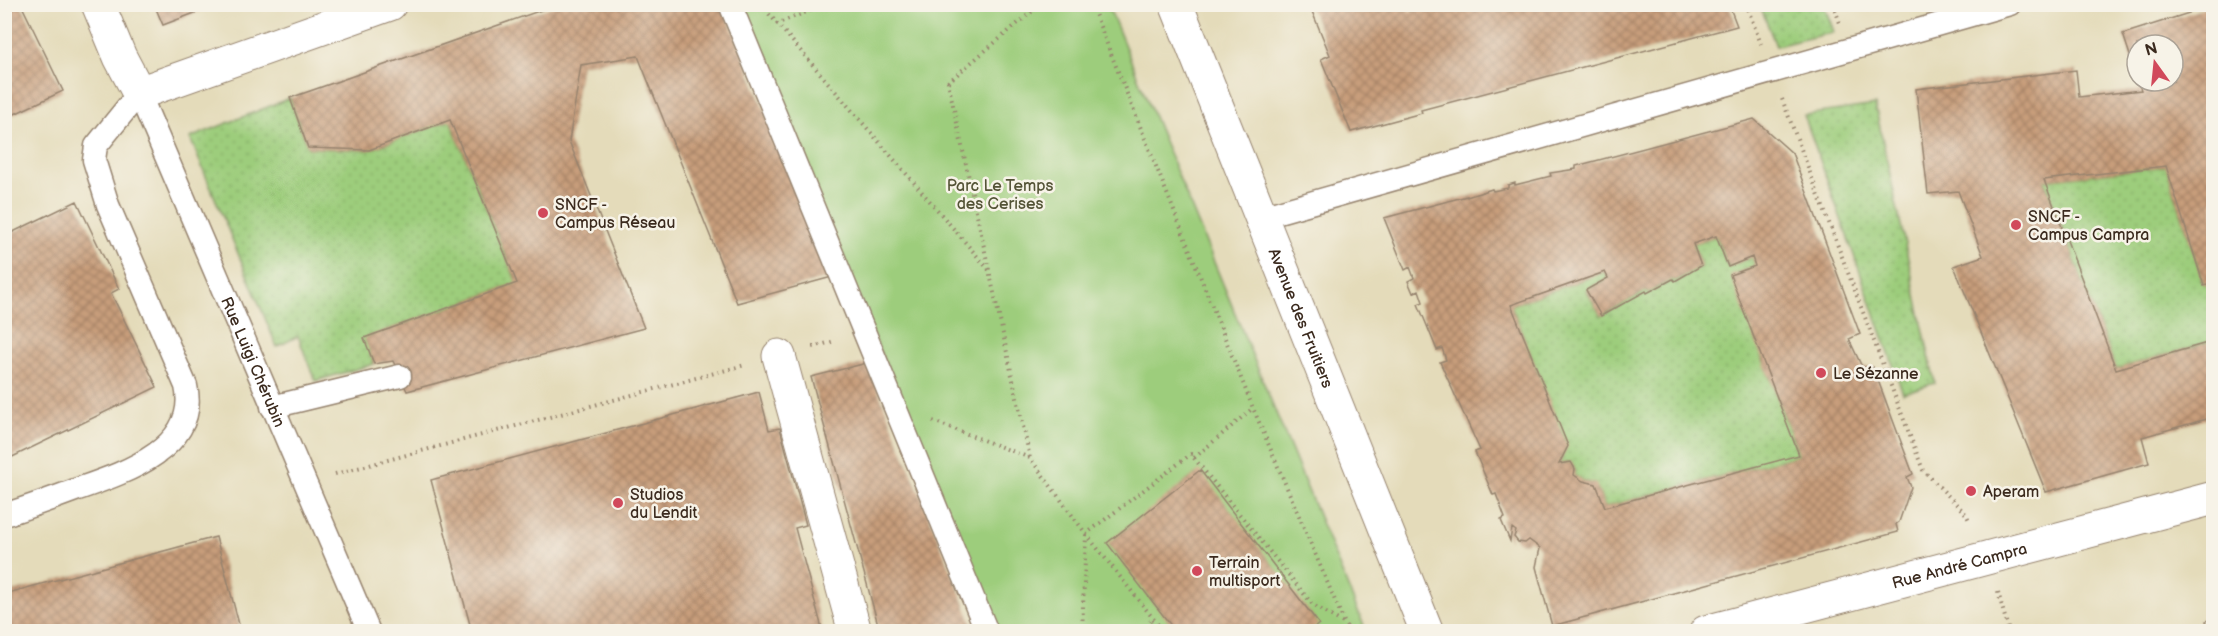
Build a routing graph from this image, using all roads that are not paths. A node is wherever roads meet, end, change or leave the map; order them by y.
1 (98, 4) edge
2 (390, 4) edge
3 (730, 4) edge
4 (1176, 4) edge
5 (2010, 4) edge
6 (139, 93) junction
7 (1261, 217) junction
8 (779, 356) road end
9 (400, 376) dead end
10 (272, 407) junction
11 (2214, 498) edge
12 (4, 515) edge
13 (369, 632) edge
14 (855, 632) edge
15 (987, 632) edge
16 (1426, 632) edge
17 (1706, 632) edge

1 - 6 street
2 - 6 street
3 - 15 lane
4 - 7 street, Avenue des Fruitiers
5 - 7 lane
6 - 10 lane, Rue Luigi Chérubin
6 - 12 lane
7 - 16 street, Avenue des Fruitiers
8 - 14 street
9 - 10 lane
10 - 13 lane, Rue Luigi Chérubin
11 - 17 street, Rue André Campra

